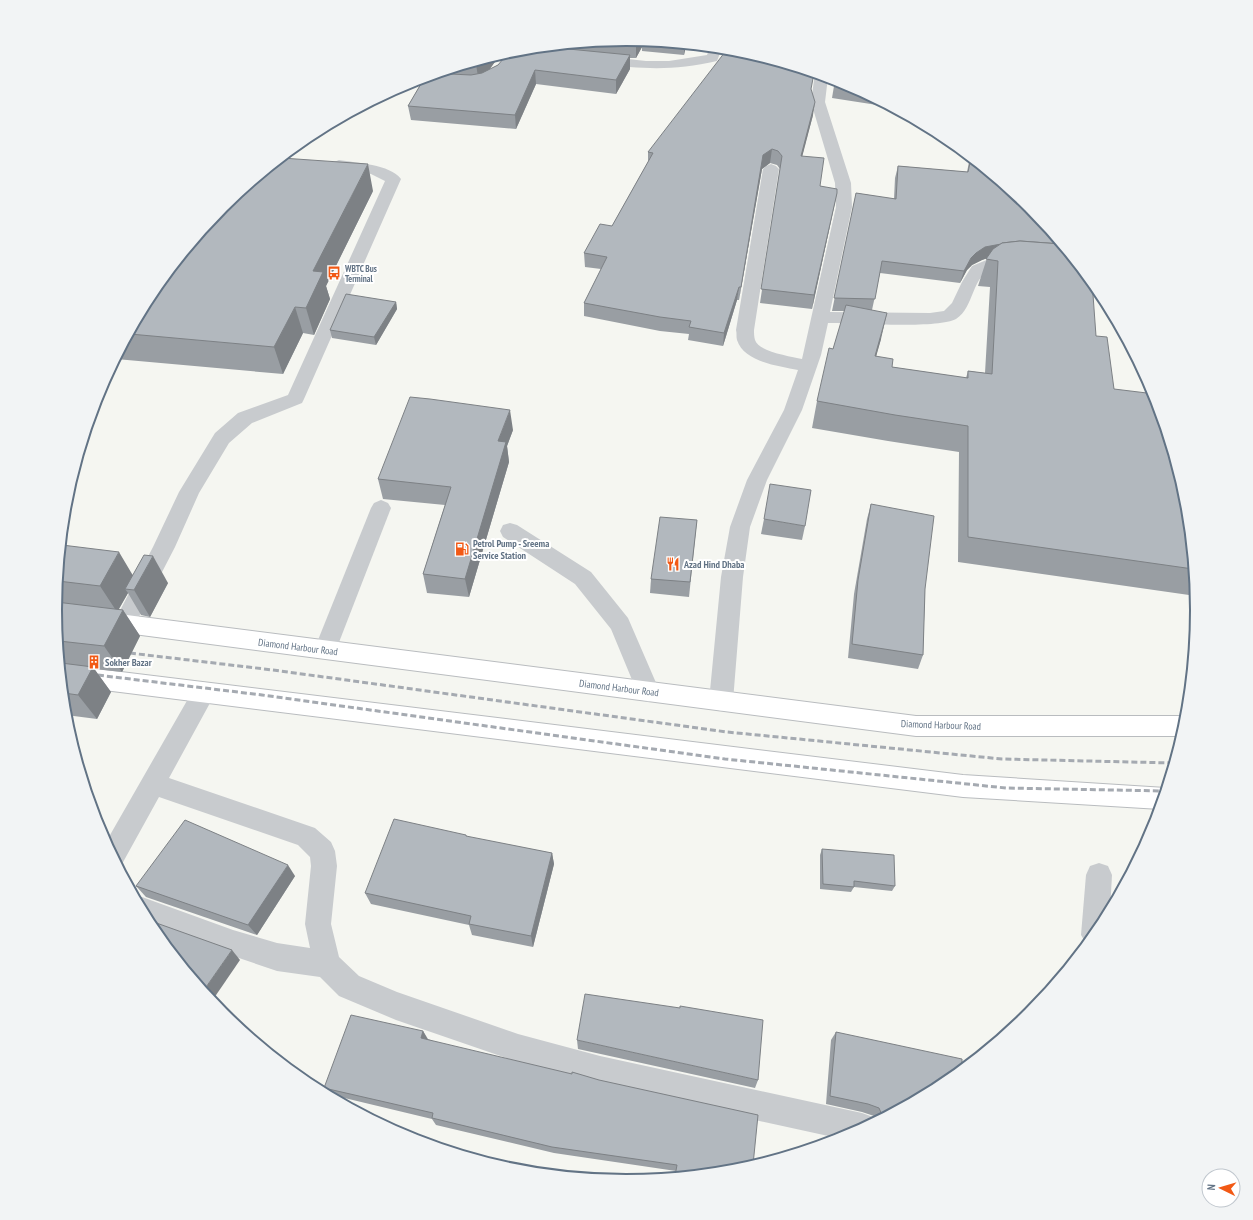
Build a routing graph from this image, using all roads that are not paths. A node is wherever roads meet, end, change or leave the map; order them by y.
1 (714, 53) edge
2 (585, 59) edge
3 (820, 81) edge
4 (322, 163) edge
5 (771, 169) dead end
6 (1026, 262) edge
7 (820, 317) junction
8 (808, 366) junction
9 (381, 508) dead end
10 (510, 531) dead end
11 (62, 616) edge
12 (124, 624) junction
13 (325, 650) junction
14 (66, 676) edge
15 (204, 692) junction
16 (648, 692) junction
17 (722, 701) junction
18 (1178, 726) edge
19 (153, 784) junction
20 (1159, 798) edge
21 (116, 849) edge
22 (1099, 875) dead end
23 (152, 914) edge
24 (1096, 922) edge
25 (327, 964) junction
26 (853, 1126) edge

1 - 2 street
3 - 7 street
4 - 12 street
5 - 8 street
6 - 7 street
7 - 8 street
8 - 17 street
9 - 13 street
10 - 16 street
11 - 12 highway, Diamond Harbour Road
12 - 13 highway, Diamond Harbour Road
13 - 16 highway, Diamond Harbour Road
14 - 15 highway
15 - 19 street
15 - 20 highway
16 - 17 highway, Diamond Harbour Road
17 - 18 highway, Diamond Harbour Road
19 - 21 street
19 - 25 street
22 - 24 street
23 - 25 street
25 - 26 street

